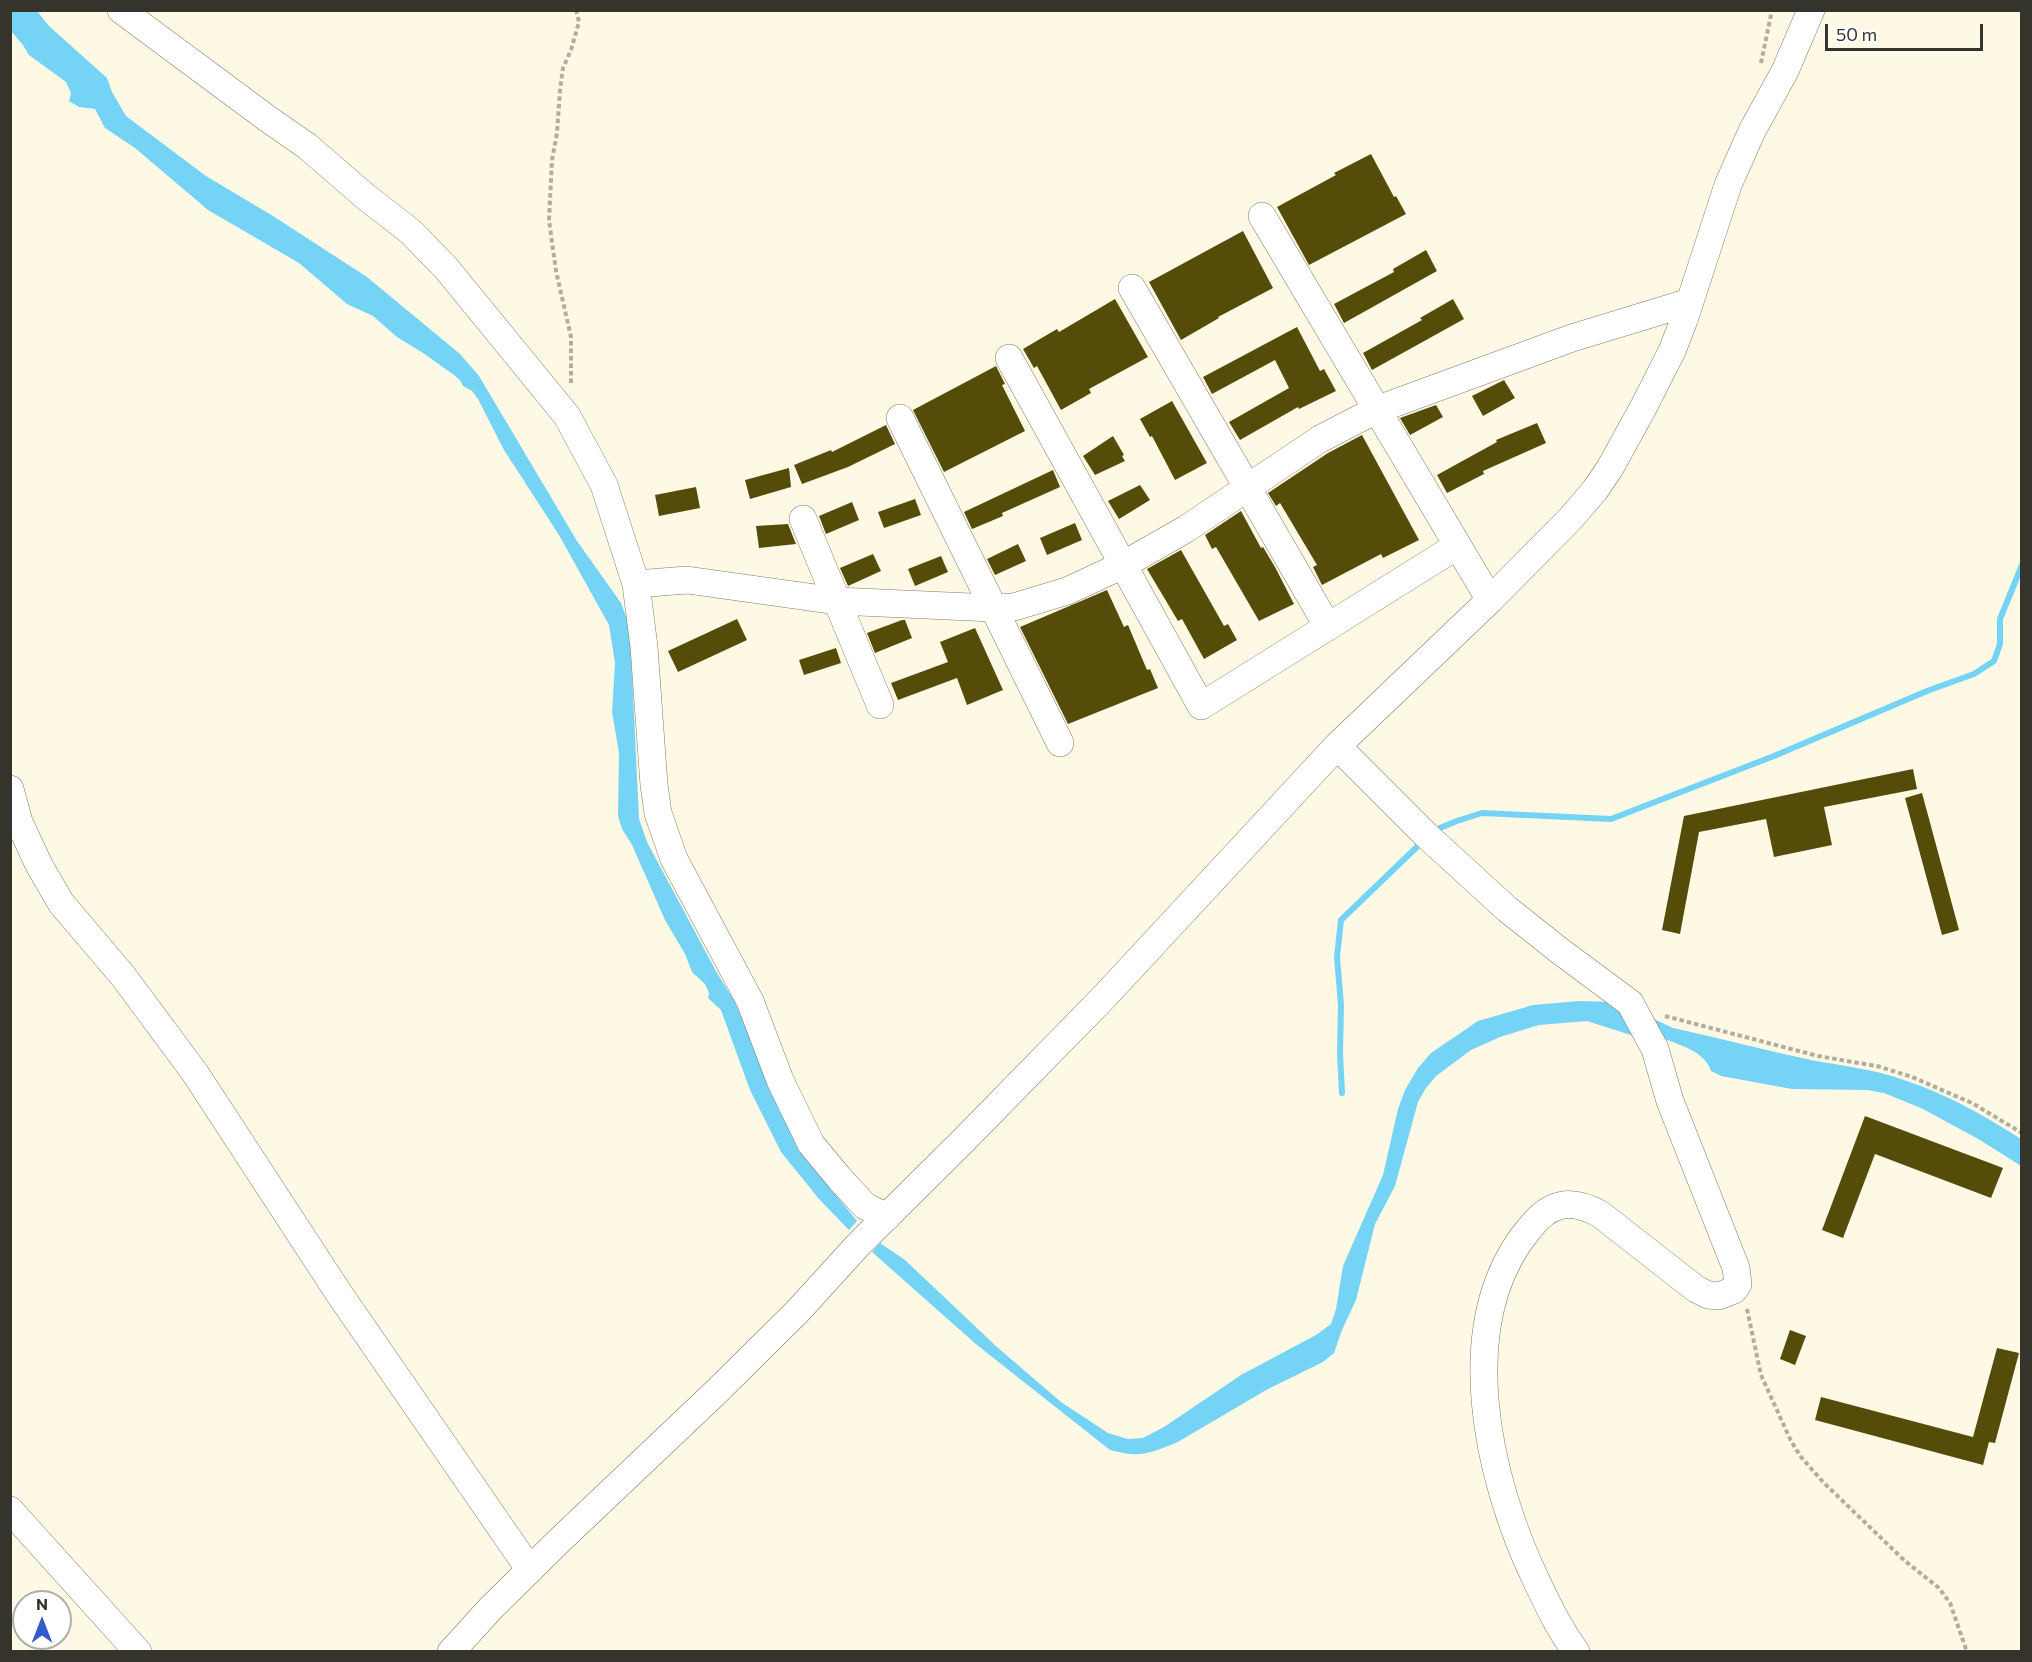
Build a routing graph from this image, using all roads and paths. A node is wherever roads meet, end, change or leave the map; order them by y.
1 (121, 10) edge
2 (576, 10) edge
3 (1811, 10) edge
4 (1262, 216) dead end
5 (1132, 288) dead end
6 (1690, 302) junction
7 (1009, 358) dead end
8 (1376, 410) junction
9 (567, 416) junction
10 (900, 418) dead end
11 (1247, 488) junction
12 (803, 519) dead end
13 (1458, 546) junction
14 (1123, 565) junction
15 (636, 584) junction
16 (1490, 600) junction
17 (837, 601) junction
18 (993, 608) junction
19 (1328, 627) junction
20 (880, 705) dead end
21 (1060, 743) dead end
22 (1337, 746) junction
23 (10, 789) edge
24 (1630, 1003) junction
25 (2022, 1133) edge
26 (874, 1229) junction
27 (1737, 1284) junction
28 (10, 1510) edge
29 (530, 1570) junction
30 (138, 1652) edge
31 (451, 1652) edge
32 (1576, 1652) edge
33 (1967, 1652) edge

1 - 9 street
2 - 9 path
3 - 6 street
4 - 8 street
5 - 11 street
6 - 8 street
6 - 16 street
7 - 14 street
8 - 11 street
8 - 13 street
9 - 15 street
10 - 18 street
11 - 14 street
11 - 19 street
12 - 17 street
13 - 16 street
13 - 19 street
14 - 18 street
14 - 19 street
15 - 17 street
15 - 26 street
16 - 22 street
17 - 18 street
17 - 20 street
18 - 21 street
22 - 24 street
22 - 26 street
23 - 29 street
24 - 25 path
24 - 27 street
26 - 29 street
27 - 32 street
27 - 33 path
28 - 30 street
29 - 31 street

